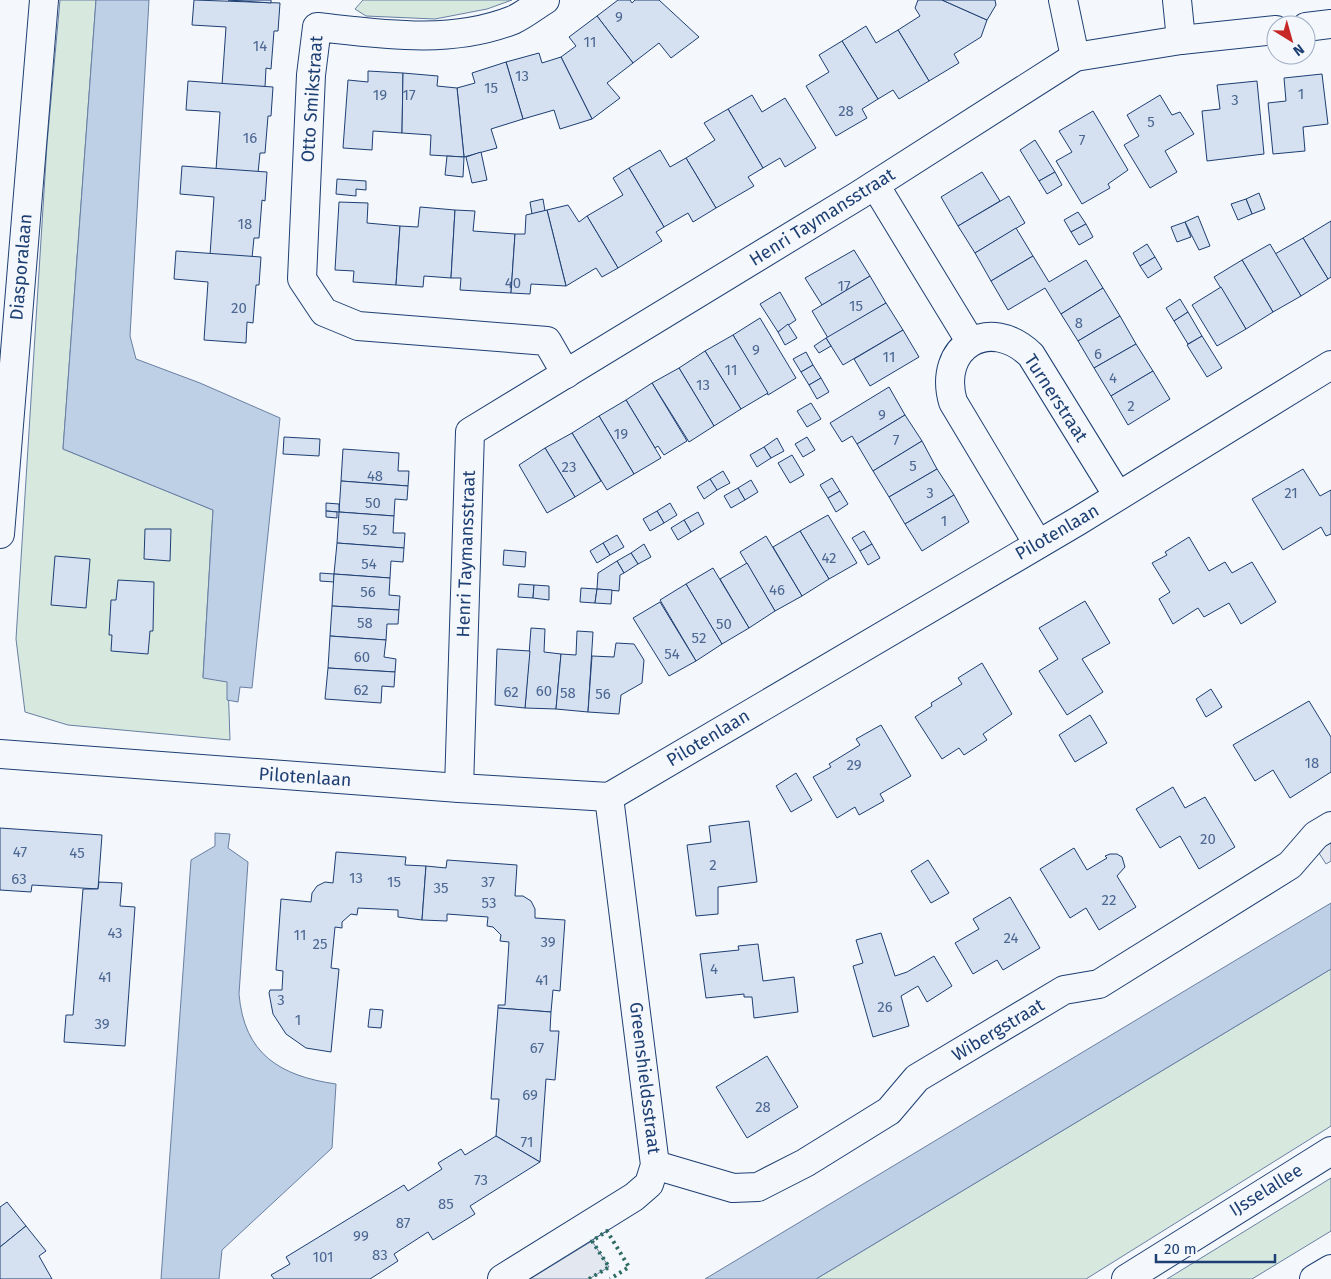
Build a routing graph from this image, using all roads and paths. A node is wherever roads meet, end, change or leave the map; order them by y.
1 (44, 0) edge
2 (545, 0) edge
3 (1063, 0) edge
4 (1177, 0) edge
5 (1331, 24) edge
6 (1316, 26) edge
7 (1266, 31) edge
8 (1181, 40) junction
9 (1075, 57) junction
10 (875, 185) junction
11 (8, 323) edge
12 (970, 341) junction
13 (1331, 365) edge
14 (566, 374) junction
15 (1118, 496) junction
16 (0, 534) edge
17 (1038, 544) junction
18 (0, 754) edge
19 (459, 788) junction
20 (609, 797) junction
21 (1331, 826) edge
22 (1331, 1151) edge
23 (655, 1165) junction
24 (1331, 1268) edge
25 (502, 1279) edge
26 (1126, 1279) edge
27 (1314, 1279) edge

1 - 11 street, Diasporalaan
2 - 14 street, Otto Smikstraat
3 - 9 street
4 - 8 street
5 - 6 street
7 - 8 street, Henri Taymansstraat
8 - 9 street, Henri Taymansstraat
9 - 10 street, Henri Taymansstraat
10 - 12 street
10 - 14 street, Henri Taymansstraat
11 - 16 street, Diasporalaan
12 - 15 street, Turnerstraat
12 - 17 street
13 - 15 street, Pilotenlaan
14 - 19 street, Henri Taymansstraat
15 - 17 street, Pilotenlaan
17 - 20 street, Pilotenlaan
18 - 19 street, Pilotenlaan
19 - 20 street, Pilotenlaan
20 - 23 street, Greenshieldsstraat
21 - 23 street, Wibergstraat
22 - 26 street, IJsselallee
23 - 25 street, Greenshieldsstraat
24 - 27 street

